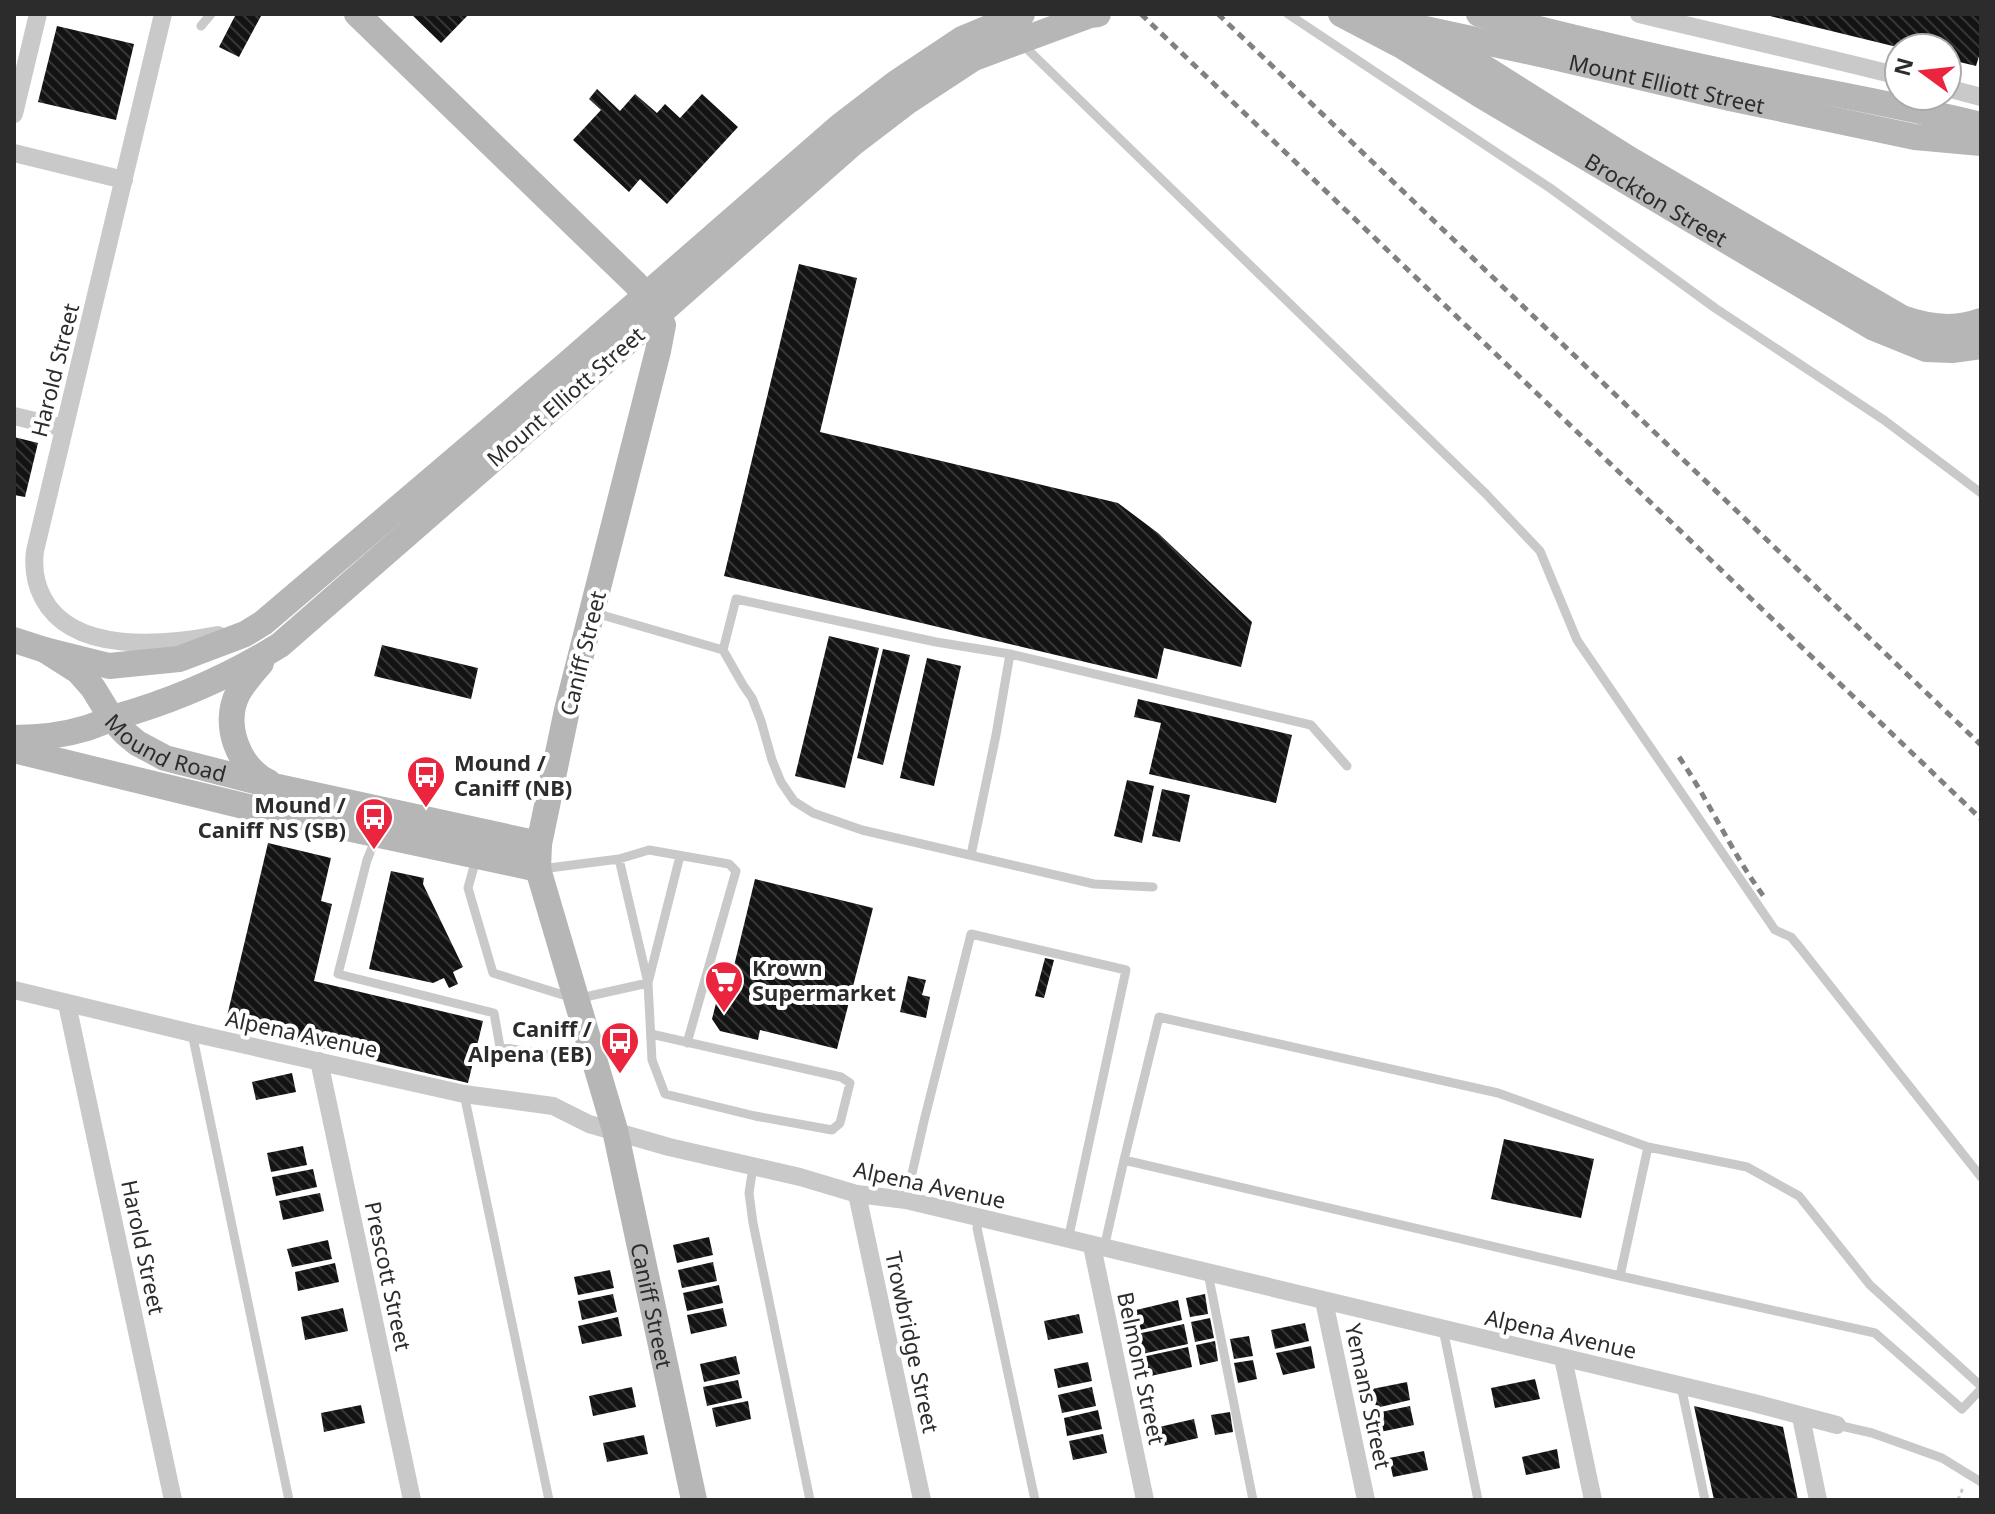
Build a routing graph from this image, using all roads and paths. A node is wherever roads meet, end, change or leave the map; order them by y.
1 (38, 14) edge
2 (163, 14) edge
3 (211, 14) edge
4 (357, 14) edge
5 (991, 14) edge
6 (1022, 14) edge
7 (1098, 14) edge
8 (1288, 14) edge
9 (1341, 14) edge
10 (1356, 14) edge
11 (1397, 14) edge
12 (1479, 14) edge
13 (1639, 14) edge
14 (201, 26) dead end
15 (1557, 46) junction
16 (1883, 72) edge
17 (14, 114) edge
18 (1981, 125) edge
19 (1981, 143) edge
20 (14, 153) edge
21 (124, 180) junction
22 (1981, 321) edge
23 (1981, 346) edge
24 (568, 379) junction
25 (14, 416) edge
26 (64, 428) junction
27 (1981, 493) edge
28 (592, 612) junction
29 (263, 623) junction
30 (14, 640) edge
31 (280, 645) junction
32 (45, 650) junction
33 (723, 650) junction
34 (1010, 654) junction
35 (112, 719) junction
36 (14, 738) edge
37 (14, 750) edge
38 (1347, 766) dead end
39 (278, 787) junction
40 (377, 835) junction
41 (971, 855) junction
42 (477, 856) junction
43 (680, 856) junction
44 (539, 857) junction
45 (619, 859) junction
46 (1153, 887) dead end
47 (648, 983) junction
48 (14, 990) edge
49 (576, 999) junction
50 (67, 1004) junction
51 (192, 1033) junction
52 (651, 1034) junction
53 (687, 1043) junction
54 (319, 1061) junction
55 (595, 1062) junction
56 (464, 1094) junction
57 (615, 1130) junction
58 (1648, 1147) junction
59 (1124, 1160) junction
60 (753, 1167) junction
61 (1981, 1177) edge
62 (857, 1194) junction
63 (906, 1200) junction
64 (979, 1218) junction
65 (1068, 1240) junction
66 (1098, 1247) junction
67 (1208, 1273) junction
68 (1620, 1276) junction
69 (1324, 1301) junction
70 (1443, 1329) junction
71 (1563, 1358) junction
72 (1681, 1386) junction
73 (1981, 1388) edge
74 (1801, 1417) junction
75 (1837, 1425) joint
76 (1981, 1482) edge
77 (173, 1500) edge
78 (289, 1500) edge
79 (412, 1500) edge
80 (549, 1500) edge
81 (694, 1500) edge
82 (810, 1500) edge
83 (922, 1500) edge
84 (1035, 1500) edge
85 (1145, 1500) edge
86 (1253, 1500) edge
87 (1366, 1500) edge
88 (1478, 1500) edge
89 (1593, 1500) edge
90 (1705, 1500) edge
91 (1818, 1500) edge

1 - 17 street
2 - 21 street, Harold Street
3 - 14 lane
4 - 28 street, Caniff Street
5 - 61 lane
6 - 24 street, Mount Elliott Street, bridge
7 - 24 street, Mount Elliott Street, bridge
8 - 27 lane
9 - 23 street, Brockton Street
10 - 15 street, Mount Elliott Street, bridge
11 - 22 street, Brockton Street
12 - 15 street, Mount Elliott Street
13 - 16 street
15 - 18 street, Mount Elliott Street
15 - 19 street, Mount Elliott Street
20 - 21 street
21 - 26 street, Harold Street
24 - 29 street, Mount Elliott Street
24 - 31 street, Mount Elliott Street
25 - 26 street
26 - 29 street, Harold Street
28 - 33 lane
28 - 44 street, Caniff Street
29 - 32 street, Mount Elliott Street
30 - 32 street, Mound Road
31 - 35 street, Mount Elliott Street
31 - 39 street
32 - 35 street, Mound Road
33 - 34 lane
33 - 41 lane
34 - 38 lane
34 - 41 lane
35 - 36 street, Mount Elliott Street
35 - 39 street, Mound Road
37 - 40 street, Mound Road
39 - 44 street, Mound Road
40 - 42 street, Mound Road
40 - 55 lane
41 - 46 lane
42 - 44 street, Mound Road
42 - 49 lane
43 - 45 lane
43 - 47 lane
43 - 53 lane
44 - 45 lane
44 - 49 street, Caniff Street
45 - 47 lane
47 - 49 lane
47 - 52 lane
48 - 50 street, Alpena Avenue
49 - 55 street, Caniff Street
50 - 51 street, Alpena Avenue
50 - 77 street, Harold Street
51 - 54 street, Alpena Avenue
51 - 78 lane
52 - 53 lane
52 - 53 lane
54 - 56 street, Alpena Avenue
54 - 79 street, Prescott Street
55 - 57 street, Caniff Street
56 - 57 street, Alpena Avenue
56 - 80 lane
57 - 60 street, Alpena Avenue
57 - 81 street, Caniff Street
58 - 59 lane
58 - 68 lane
58 - 73 lane
59 - 66 lane
59 - 68 lane
60 - 62 street, Alpena Avenue
60 - 82 lane
62 - 63 street, Alpena Avenue
62 - 83 street, Trowbridge Street
63 - 64 street, Alpena Avenue
63 - 65 lane
64 - 65 street, Alpena Avenue
64 - 84 lane
65 - 66 street, Alpena Avenue
66 - 67 street, Alpena Avenue
66 - 85 street, Belmont Street
67 - 69 street, Alpena Avenue
67 - 86 lane
68 - 73 lane
69 - 70 street, Alpena Avenue
69 - 87 street, Yemans Street
70 - 71 street, Alpena Avenue
70 - 88 lane
71 - 72 street, Alpena Avenue
71 - 89 street
72 - 74 street, Alpena Avenue
72 - 90 lane
74 - 75 street, Alpena Avenue
74 - 91 street
75 - 76 lane

